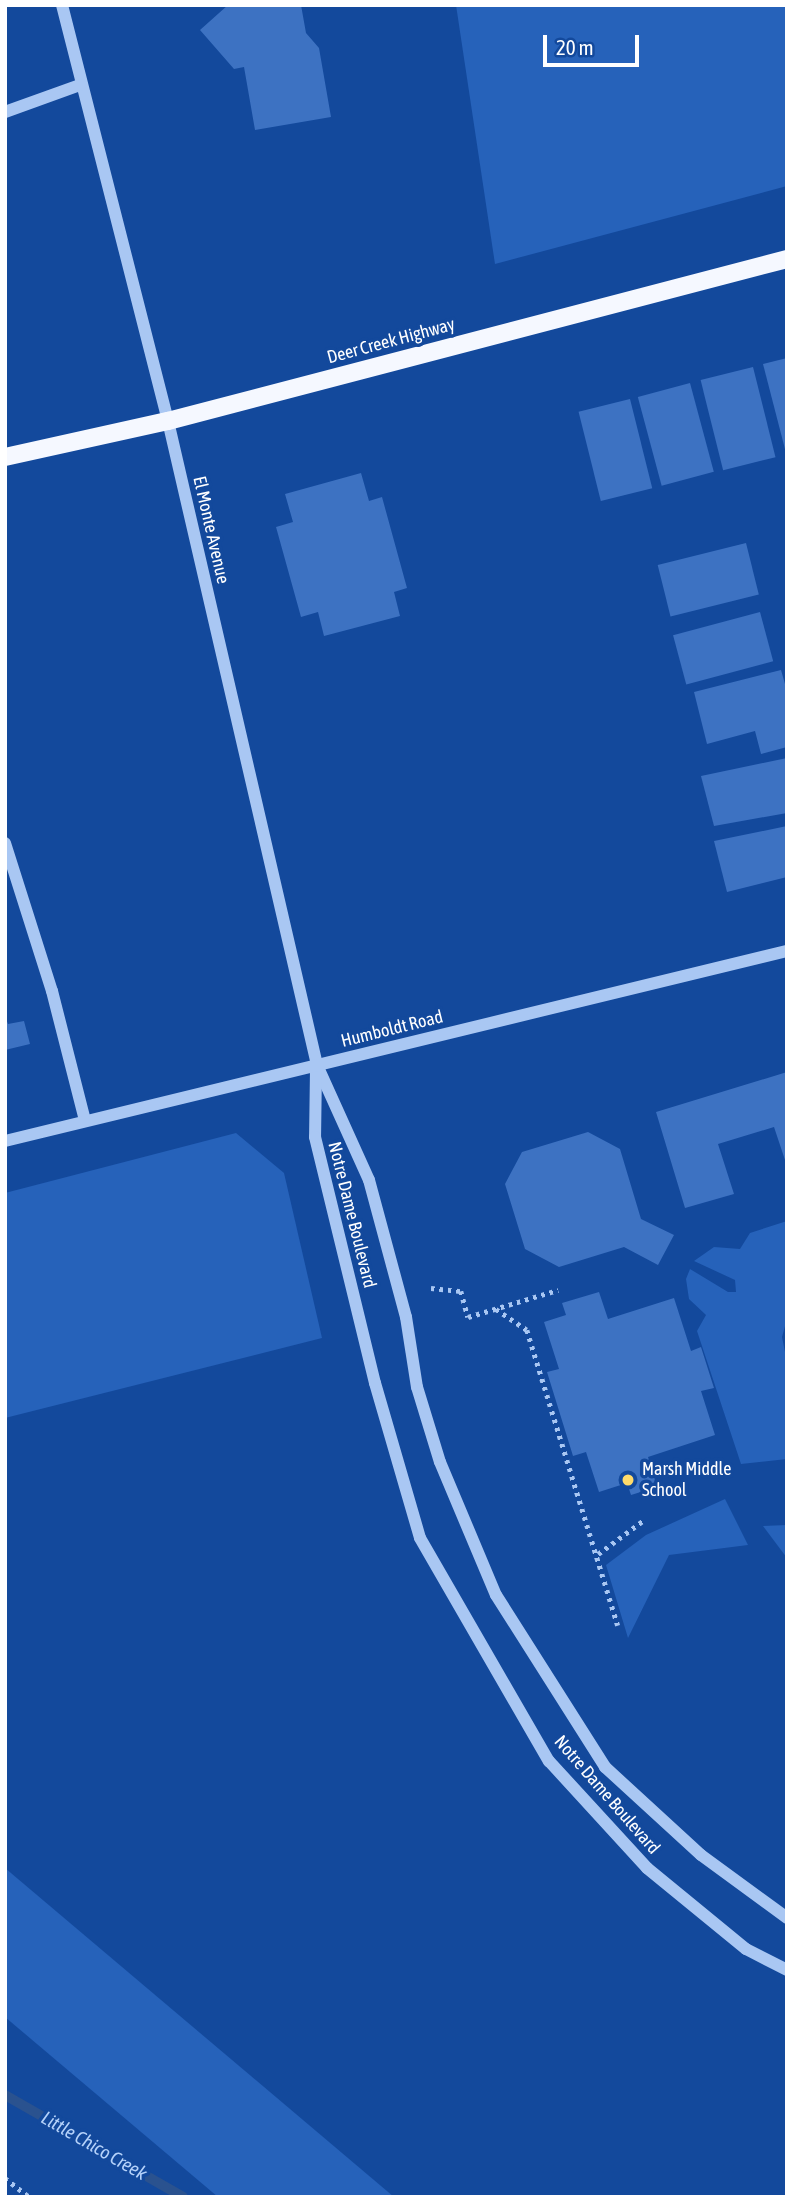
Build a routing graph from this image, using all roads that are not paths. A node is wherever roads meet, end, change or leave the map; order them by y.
1 (62, 5) edge
2 (80, 85) junction
3 (5, 111) edge
4 (787, 259) edge
5 (168, 421) junction
6 (5, 457) edge
7 (5, 843) edge
8 (787, 951) edge
9 (317, 1065) junction
10 (85, 1120) junction
11 (5, 1141) edge
12 (787, 1917) edge
13 (787, 1970) edge

1 - 2 street, El Monte Avenue
2 - 3 street
2 - 5 street, El Monte Avenue
4 - 5 main road, Deer Creek Highway
5 - 6 main road, Deer Creek Highway
5 - 9 street, El Monte Avenue
7 - 10 street
8 - 9 street, Humboldt Road
9 - 10 street, Humboldt Road
9 - 12 street, Notre Dame Boulevard
9 - 13 street, Notre Dame Boulevard
10 - 11 street, Humboldt Road

